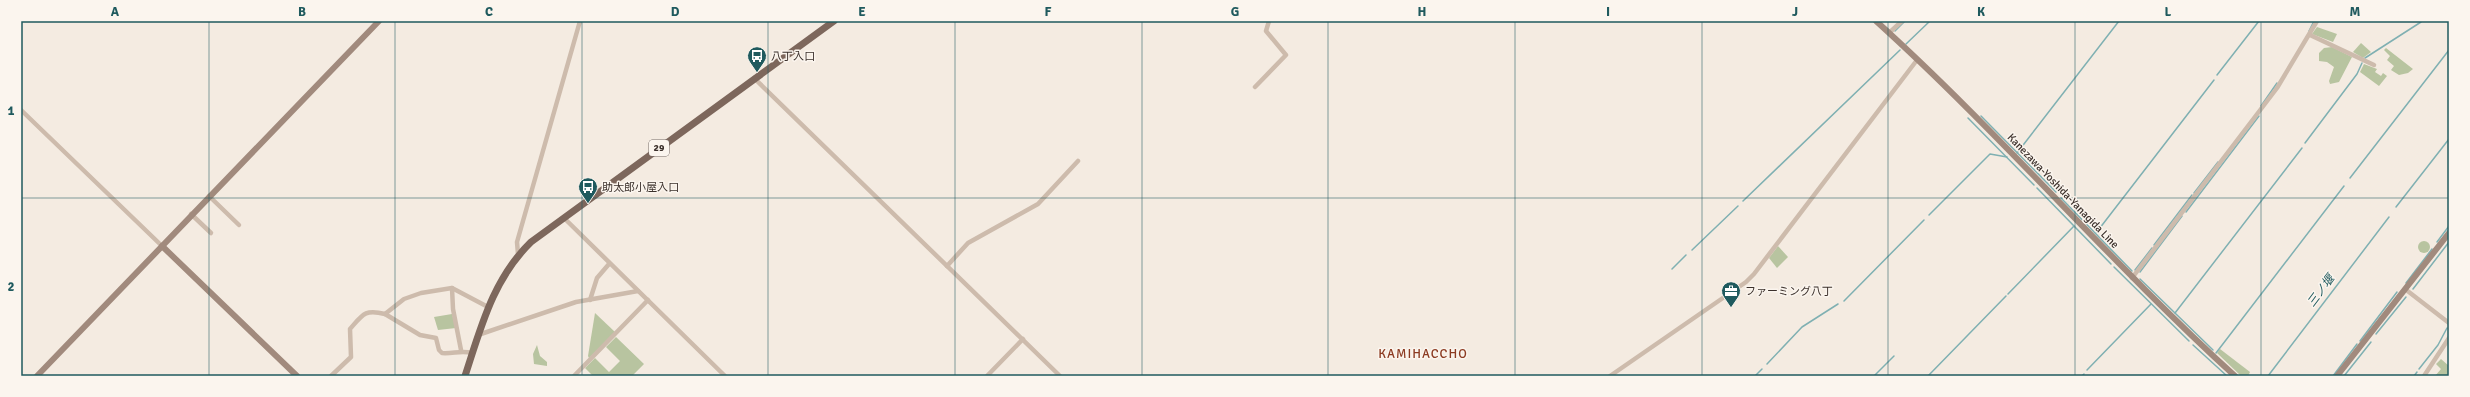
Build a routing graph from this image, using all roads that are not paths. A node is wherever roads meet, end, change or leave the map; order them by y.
1 (379, 21) edge
2 (580, 21) edge
3 (834, 21) edge
4 (1269, 21) edge
5 (1876, 21) edge
6 (1902, 21) edge
7 (2317, 21) edge
8 (1889, 33) junction
9 (2310, 35) junction
10 (1917, 60) junction
11 (2374, 65) dead end
12 (754, 78) junction
13 (1255, 87) dead end
14 (21, 110) edge
15 (1078, 161) dead end
16 (209, 196) junction
17 (191, 214) junction
18 (564, 218) junction
19 (239, 225) dead end
20 (211, 233) dead end
21 (2449, 233) edge
22 (162, 246) junction
23 (518, 254) junction
24 (610, 264) junction
25 (947, 266) junction
26 (2132, 278) junction
27 (452, 288) junction
28 (2405, 289) junction
29 (638, 290) junction
30 (590, 300) junction
31 (648, 300) junction
32 (488, 307) junction
33 (385, 314) junction
34 (2449, 323) edge
35 (478, 335) junction
36 (2449, 338) edge
37 (1023, 339) junction
38 (461, 350) junction
39 (472, 353) junction
40 (36, 376) edge
41 (297, 376) edge
42 (331, 376) edge
43 (465, 376) edge
44 (574, 376) edge
45 (725, 376) edge
46 (987, 376) edge
47 (1060, 376) edge
48 (1610, 376) edge
49 (2235, 376) edge
50 (2337, 376) edge
51 (2424, 376) edge

1 - 16 street
2 - 23 street
3 - 12 main road, 29
4 - 13 street
5 - 8 street, Kanezawa-Yoshida-Yanagida Line
6 - 8 street
7 - 9 street
8 - 10 street, Kanezawa-Yoshida-Yanagida Line
9 - 11 street
9 - 26 street
10 - 26 street, Kanezawa-Yoshida-Yanagida Line
10 - 48 street
12 - 18 main road, 29
12 - 25 street
14 - 22 street
15 - 25 street
16 - 17 street
16 - 19 street
17 - 20 street
17 - 22 street
18 - 23 main road, 29
18 - 24 street
21 - 28 street
22 - 40 street
22 - 41 street
23 - 32 main road, 29
24 - 29 street
24 - 30 street
25 - 37 street
26 - 49 street, Kanezawa-Yoshida-Yanagida Line
27 - 32 street
27 - 33 street
27 - 38 street
28 - 34 street
28 - 50 street
29 - 30 street
29 - 31 street
30 - 35 street
31 - 44 street
31 - 45 street
32 - 35 main road, 29
33 - 38 street
33 - 42 street
35 - 39 main road, 29
36 - 51 street
37 - 46 street
37 - 47 street
38 - 39 street
39 - 43 main road, 29

